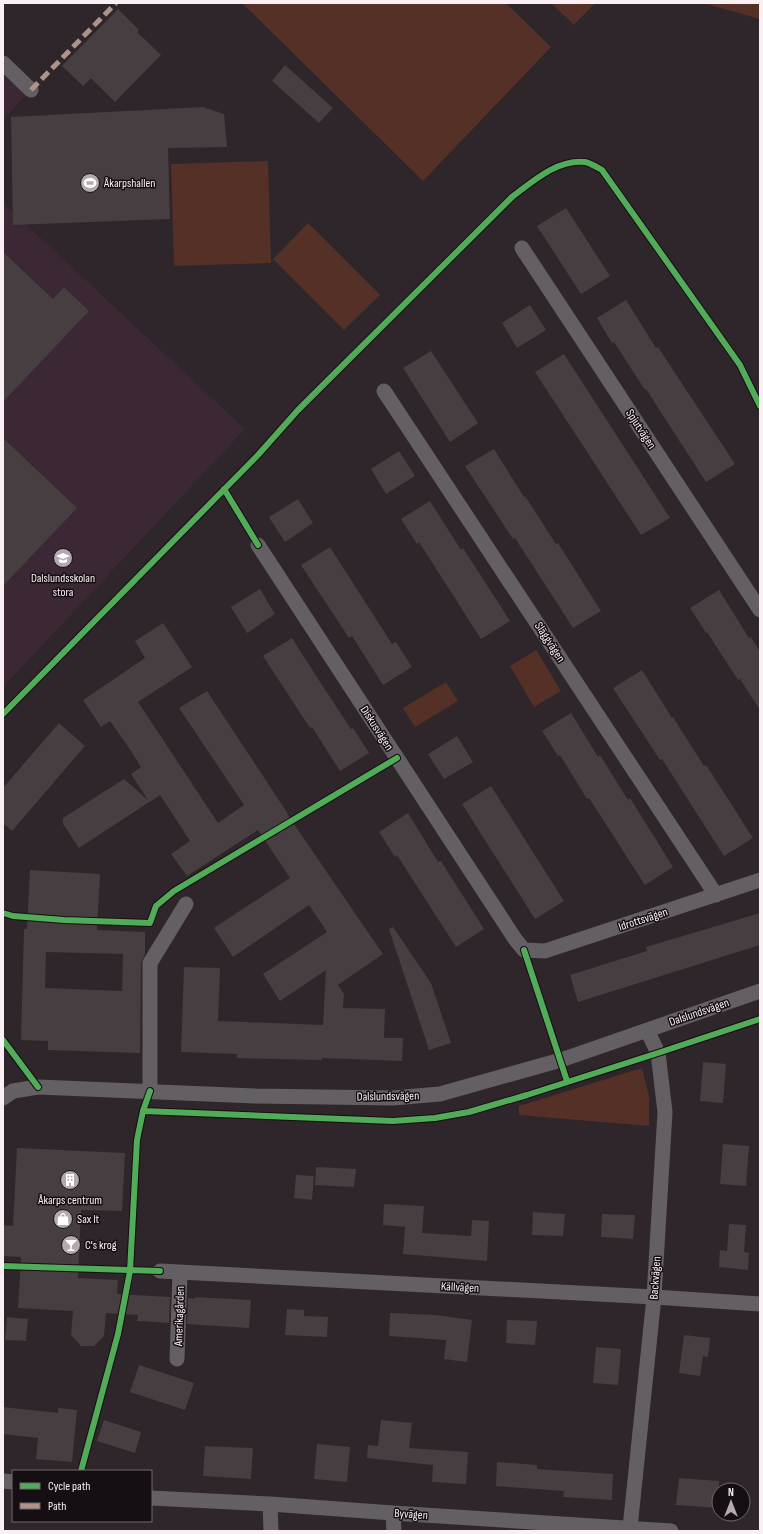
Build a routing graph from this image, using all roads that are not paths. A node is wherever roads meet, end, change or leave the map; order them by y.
1 (3, 64) edge
2 (31, 90) dead end
3 (522, 248) dead end
4 (384, 391) dead end
5 (258, 545) dead end
6 (760, 610) edge
7 (760, 880) edge
8 (716, 895) junction
9 (186, 904) dead end
10 (524, 950) joint
11 (760, 991) edge
12 (647, 1030) junction
13 (150, 1091) junction
14 (3, 1098) edge
15 (160, 1272) dead end
16 (180, 1273) junction
17 (654, 1297) junction
18 (760, 1304) edge
19 (177, 1359) dead end
20 (152, 1498) edge
21 (270, 1504) junction
22 (393, 1513) junction
23 (630, 1528) junction
24 (271, 1531) edge
25 (394, 1531) edge
26 (664, 1531) edge

1 - 2 street
3 - 6 street, Spjutvägen
4 - 8 street, Släggvägen
5 - 10 street, Diskusvägen
7 - 8 street, Idrottsvägen
8 - 10 street, Idrottsvägen
9 - 13 street
11 - 12 street, Dalslundsvägen
12 - 13 street, Dalslundsvägen
12 - 17 street, Backvägen
13 - 14 street, Dalslundsvägen
15 - 16 street, Källvägen
16 - 17 street, Källvägen
16 - 19 street, Amerikagården
17 - 18 street, Källvägen
17 - 23 street, Backvägen
20 - 21 street, Byvägen
21 - 22 street, Byvägen
21 - 24 street
22 - 23 street, Byvägen
22 - 25 street
23 - 26 street, Byvägen

